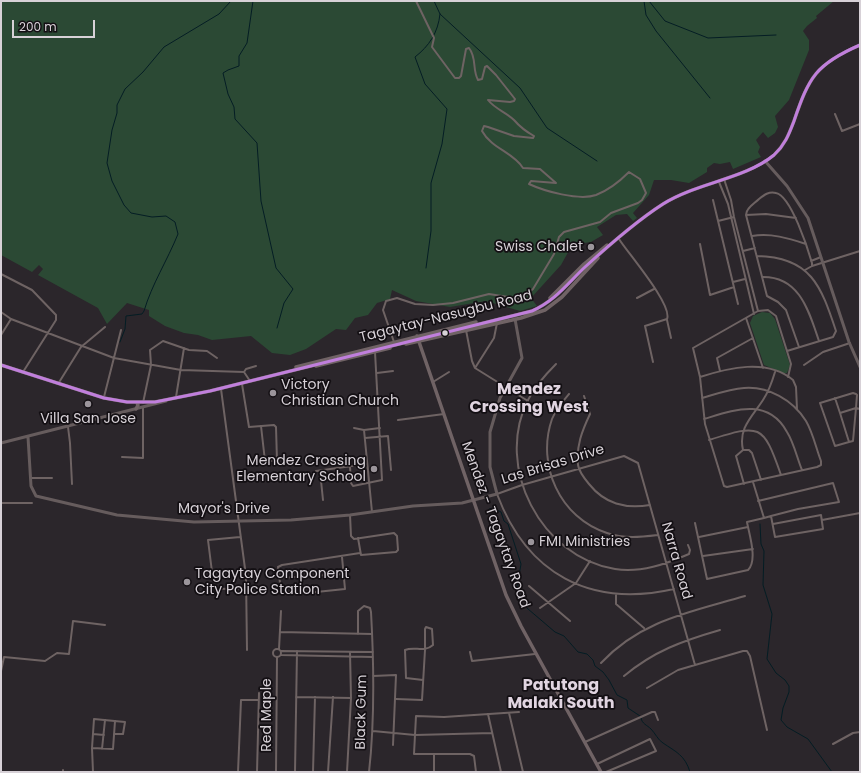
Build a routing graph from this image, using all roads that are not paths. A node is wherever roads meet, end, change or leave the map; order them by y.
1 (416, 1) edge
2 (860, 45) edge
3 (835, 114) dead end
4 (860, 124) edge
5 (765, 161) junction
6 (724, 178) junction
7 (718, 180) junction
8 (730, 197) junction
9 (726, 198) junction
10 (713, 200) dead end
11 (728, 204) junction
12 (732, 204) junction
13 (746, 215) junction
14 (734, 217) junction
15 (730, 218) junction
16 (796, 218) junction
17 (718, 221) junction
18 (752, 236) junction
19 (619, 239) junction
20 (700, 244) dead end
21 (806, 244) junction
22 (755, 248) junction
23 (742, 251) junction
24 (860, 251) edge
25 (739, 252) junction
26 (757, 256) junction
27 (822, 257) junction
28 (811, 261) junction
29 (823, 262) junction
30 (812, 266) junction
31 (805, 270) junction
32 (1, 274) edge
33 (762, 277) junction
34 (749, 278) junction
35 (746, 279) junction
36 (733, 282) junction
37 (734, 288) junction
38 (654, 289) junction
39 (768, 297) junction
40 (637, 298) dead end
41 (765, 300) dead end
42 (738, 304) dead end
43 (758, 311) junction
44 (1, 312) edge
45 (754, 314) junction
46 (746, 318) junction
47 (11, 319) junction
48 (516, 319) junction
49 (667, 319) junction
50 (497, 323) junction
51 (105, 327) dead end
52 (121, 330) dead end
53 (466, 330) junction
54 (48, 333) junction
55 (1, 335) edge
56 (417, 336) junction
57 (671, 338) dead end
58 (753, 338) junction
59 (419, 341) junction
60 (819, 341) junction
61 (394, 342) junction
62 (850, 343) junction
63 (81, 347) junction
64 (395, 347) junction
65 (799, 347) junction
66 (184, 348) junction
67 (787, 351) junction
68 (375, 352) junction
69 (114, 358) junction
70 (218, 358) dead end
71 (653, 362) dead end
72 (556, 364) dead end
73 (1, 365) edge
74 (151, 365) junction
75 (804, 365) dead end
76 (256, 366) dead end
77 (860, 367) edge
78 (476, 368) junction
79 (763, 368) junction
80 (181, 370) junction
81 (393, 371) dead end
82 (720, 371) junction
83 (244, 372) junction
84 (449, 372) dead end
85 (775, 372) junction
86 (23, 373) junction
87 (282, 373) junction
88 (377, 373) junction
89 (700, 377) junction
90 (788, 377) junction
91 (250, 381) junction
92 (433, 382) junction
93 (242, 383) junction
94 (57, 384) junction
95 (505, 387) junction
96 (221, 388) junction
97 (769, 391) junction
98 (569, 394) dead end
99 (584, 396) dead end
100 (104, 398) junction
101 (176, 398) junction
102 (702, 398) junction
103 (835, 398) junction
104 (528, 401) junction
105 (136, 403) junction
106 (143, 405) junction
107 (860, 406) edge
108 (856, 407) junction
109 (136, 409) junction
110 (757, 409) junction
111 (797, 409) junction
112 (860, 409) edge
113 (840, 413) junction
114 (444, 414) junction
115 (704, 419) junction
116 (398, 420) dead end
117 (261, 426) junction
118 (68, 427) junction
119 (354, 428) dead end
120 (381, 428) junction
121 (744, 429) junction
122 (364, 430) junction
123 (28, 437) junction
124 (380, 437) junction
125 (365, 438) junction
126 (709, 440) junction
127 (849, 442) junction
128 (1, 443) edge
129 (743, 450) junction
130 (122, 457) dead end
131 (638, 463) joint
132 (366, 464) junction
133 (350, 467) junction
134 (579, 468) junction
135 (391, 470) dead end
136 (802, 470) junction
137 (316, 471) dead end
138 (320, 471) junction
139 (782, 475) junction
140 (551, 477) junction
141 (31, 478) junction
142 (52, 478) dead end
143 (761, 480) junction
144 (368, 482) junction
145 (753, 482) junction
146 (72, 484) dead end
147 (744, 484) junction
148 (522, 485) junction
149 (497, 494) junction
150 (324, 500) dead end
151 (474, 500) junction
152 (758, 501) junction
153 (1, 503) edge
154 (32, 503) dead end
155 (650, 505) junction
156 (372, 512) junction
157 (860, 513) edge
158 (350, 515) junction
159 (771, 516) junction
160 (764, 518) junction
161 (822, 520) junction
162 (238, 522) junction
163 (695, 523) dead end
164 (773, 524) junction
165 (748, 527) junction
166 (658, 535) junction
167 (240, 537) junction
168 (699, 537) junction
169 (358, 538) junction
170 (688, 545) dead end
171 (753, 549) junction
172 (360, 553) junction
173 (703, 556) junction
174 (342, 557) junction
175 (590, 561) junction
176 (667, 564) junction
177 (212, 572) dead end
178 (344, 574) junction
179 (280, 578) junction
180 (576, 583) junction
181 (529, 586) dead end
182 (246, 588) junction
183 (220, 589) dead end
184 (674, 589) junction
185 (616, 594) junction
186 (745, 596) dead end
187 (549, 603) junction
188 (540, 608) dead end
189 (281, 611) dead end
190 (681, 615) junction
191 (570, 621) dead end
192 (105, 625) dead end
193 (644, 628) junction
194 (720, 630) dead end
195 (280, 632) junction
196 (358, 634) junction
197 (372, 634) junction
198 (688, 640) junction
199 (247, 650) dead end
200 (280, 650) junction
201 (425, 650) junction
202 (297, 651) junction
203 (350, 652) junction
204 (373, 652) junction
205 (470, 652) dead end
206 (537, 653) junction
207 (281, 655) junction
208 (297, 655) junction
209 (350, 656) junction
210 (277, 657) junction
211 (373, 657) junction
212 (601, 663) dead end
213 (695, 665) junction
214 (1, 671) edge
215 (373, 676) junction
216 (624, 676) dead end
217 (423, 680) junction
218 (647, 688) dead end
219 (259, 693) dead end
220 (296, 696) junction
221 (315, 697) junction
222 (332, 697) junction
223 (351, 698) junction
224 (396, 699) junction
225 (258, 700) junction
226 (519, 712) dead end
227 (509, 713) junction
228 (488, 714) junction
229 (105, 720) junction
230 (658, 720) dead end
231 (115, 721) junction
232 (767, 730) dead end
233 (373, 731) junction
234 (394, 731) junction
235 (860, 732) edge
236 (492, 733) junction
237 (93, 734) junction
238 (114, 734) junction
239 (415, 734) junction
240 (104, 735) junction
241 (585, 742) junction
242 (833, 744) dead end
243 (393, 745) dead end
244 (92, 748) junction
245 (102, 749) junction
246 (434, 755) junction
247 (597, 764) junction
248 (93, 772) edge
249 (238, 772) edge
250 (257, 772) edge
251 (276, 772) edge
252 (295, 772) edge
253 (313, 772) edge
254 (328, 772) edge
255 (347, 772) edge
256 (369, 772) edge
257 (434, 772) edge
258 (476, 772) edge
259 (501, 772) edge
260 (523, 772) edge
261 (601, 772) edge
262 (606, 772) edge

1 - 61 street
2 - 5 main road, Tagaytay-Nasugbu Road
3 - 4 street
5 - 6 main road, Tagaytay-Nasugbu Road
5 - 27 street
6 - 7 main road, Tagaytay-Nasugbu Road
6 - 8 street
7 - 9 street
7 - 19 main road, Tagaytay-Nasugbu Road
8 - 9 street
8 - 12 street
9 - 11 street
10 - 17 street
11 - 12 street
11 - 15 street
12 - 14 street
13 - 16 street
13 - 16 street
13 - 18 street
14 - 15 street
14 - 23 street
15 - 17 street
15 - 25 street
16 - 21 street
17 - 36 street
18 - 21 street
18 - 22 street
19 - 38 street
19 - 48 main road, Tagaytay-Nasugbu Road
19 - 56 main road, Tagaytay-Nasugbu Road
19 - 87 main road, Tagaytay-Nasugbu Road
20 - 37 street
21 - 28 street
22 - 23 street
22 - 26 street
23 - 25 street
23 - 34 street
24 - 29 street
25 - 35 street
26 - 31 street
26 - 33 street
27 - 28 street
27 - 29 street
28 - 30 street
29 - 30 street
29 - 62 street
30 - 31 street
31 - 60 street
32 - 54 street
33 - 39 street
33 - 60 street
34 - 35 street
34 - 43 street
35 - 36 street
35 - 45 street
36 - 37 street
37 - 42 street
38 - 40 street
38 - 49 street
39 - 41 street
39 - 65 street
43 - 45 street
43 - 67 street
44 - 47 street
45 - 46 street
46 - 58 street
46 - 89 street
47 - 54 street
47 - 55 street
48 - 50 main road, Tagaytay-Nasugbu Road
48 - 95 street
49 - 57 street
49 - 71 street
50 - 53 main road, Tagaytay-Nasugbu Road
50 - 78 street
51 - 63 street
52 - 69 street
53 - 59 main road, Tagaytay-Nasugbu Road
53 - 78 street
54 - 63 street
54 - 86 street
56 - 59 main road, Mendez - Tagaytay Road
56 - 61 main road, Tagaytay-Nasugbu Road
58 - 79 street
58 - 82 street
59 - 64 main road, Tagaytay-Nasugbu Road
59 - 92 main road, Mendez - Tagaytay Road
60 - 65 street
61 - 64 street
61 - 87 main road, Tagaytay-Nasugbu Road
62 - 75 street
62 - 77 street
63 - 69 street
63 - 94 street
64 - 68 main road, Tagaytay-Nasugbu Road
65 - 67 street
66 - 70 street
66 - 74 street
66 - 80 street
67 - 90 street
68 - 87 main road, Tagaytay-Nasugbu Road
68 - 88 street
69 - 74 street
69 - 100 street
72 - 104 street
73 - 86 main road, Tagaytay-Nasugbu Road
74 - 80 street
74 - 106 street
76 - 83 street
78 - 95 street
79 - 82 street
79 - 85 street
80 - 83 street
80 - 101 street
81 - 88 street
82 - 89 street
83 - 91 street
84 - 92 street
85 - 90 street
85 - 97 street
86 - 94 main road, Tagaytay-Nasugbu Road
87 - 91 main road, Tagaytay-Nasugbu Road
88 - 120 street
89 - 102 street
90 - 111 street
91 - 93 main road, Tagaytay-Nasugbu Road
92 - 114 main road, Mendez - Tagaytay Road
93 - 96 main road, Tagaytay-Nasugbu Road
93 - 117 street
94 - 100 main road, Tagaytay-Nasugbu Road
95 - 104 street
95 - 149 street
96 - 101 main road, Tagaytay-Nasugbu Road
96 - 162 street
97 - 102 street
97 - 110 street
97 - 111 street
98 - 140 street
99 - 134 street
100 - 105 main road, Tagaytay-Nasugbu Road
101 - 106 main road, Tagaytay-Nasugbu Road
102 - 115 street
103 - 108 street
103 - 113 street
103 - 127 street
104 - 148 street
105 - 106 main road, Tagaytay-Nasugbu Road
105 - 109 main road
106 - 109 street
106 - 130 street
107 - 108 street
108 - 112 street
108 - 113 street
108 - 127 street
109 - 118 street
110 - 115 street
110 - 121 street
110 - 136 street
111 - 136 street
113 - 127 street
114 - 116 street
114 - 151 main road, Mendez - Tagaytay Road
115 - 126 street
117 - 117 street
118 - 123 street
118 - 146 street
119 - 122 street
120 - 122 street
120 - 124 street
121 - 126 street
121 - 129 street
121 - 139 street
122 - 125 street
123 - 128 street
123 - 141 street, Mayor's Drive
124 - 125 street
124 - 135 street
124 - 144 street
125 - 132 street
126 - 147 street
129 - 143 street
129 - 147 street
131 - 134 street, Las Brisas Drive
131 - 155 street, Narra Road
132 - 133 street
132 - 144 street
133 - 138 street
133 - 144 street
134 - 140 street, Las Brisas Drive
134 - 155 street
136 - 139 street
137 - 138 street
138 - 150 street
139 - 143 street
140 - 148 street, Las Brisas Drive
140 - 166 street
141 - 142 street
141 - 162 street, Mayor's Drive
143 - 145 street
144 - 156 street
145 - 147 street
145 - 152 street
148 - 149 street, Las Brisas Drive
148 - 175 street
149 - 151 street, Las Brisas Drive
149 - 180 street
151 - 156 street, Mayor's Drive
151 - 206 main road, Mendez - Tagaytay Road
152 - 159 street
152 - 160 street
153 - 154 street
155 - 166 street, Narra Road
156 - 158 street, Mayor's Drive
157 - 161 street
158 - 162 street, Mayor's Drive
158 - 169 street
159 - 160 street
159 - 164 street
160 - 165 street
161 - 164 street
161 - 164 street
162 - 167 street
163 - 168 street
165 - 168 street
165 - 171 street
166 - 176 street, Narra Road
167 - 177 street
167 - 182 street
168 - 173 street
169 - 172 street
169 - 172 street
170 - 176 street
171 - 173 street
171 - 173 street
172 - 174 street
174 - 178 street
174 - 179 street
175 - 176 street
175 - 180 street
176 - 184 street, Narra Road
178 - 179 street
178 - 179 street
180 - 185 street
180 - 187 street
181 - 187 street
182 - 183 street
182 - 199 street
184 - 185 street
184 - 190 street, Narra Road
185 - 193 street
186 - 190 street
187 - 188 street
187 - 191 street
189 - 195 street
190 - 193 street
190 - 198 street, Narra Road
192 - 214 street
193 - 212 street
194 - 198 street
195 - 196 street
195 - 200 street
196 - 197 street
196 - 197 street, Black Gum
197 - 204 street, Black Gum
198 - 213 street, Narra Road
198 - 216 street
200 - 202 street
200 - 207 street
200 - 210 street, Red Maple
201 - 201 street
201 - 217 street
201 - 217 street
202 - 203 street
202 - 208 street
203 - 204 street
203 - 209 street
204 - 211 street, Black Gum
205 - 206 street
206 - 241 main road, Mendez - Tagaytay Road
207 - 208 street
207 - 210 street
208 - 209 street
208 - 220 street
209 - 211 street
209 - 223 street
210 - 251 street, Red Maple
211 - 215 street, Black Gum
213 - 218 street
213 - 232 street
215 - 224 street
215 - 233 street, Black Gum
217 - 224 street
219 - 225 street
220 - 221 street
220 - 252 street
221 - 222 street
221 - 253 street
222 - 223 street
222 - 254 street
223 - 255 street
224 - 234 street
225 - 249 street
225 - 250 street
226 - 227 street
227 - 228 street
227 - 260 street
228 - 236 street
228 - 239 street
229 - 231 street
229 - 237 street
229 - 240 street
230 - 241 street
231 - 238 street
231 - 238 street
233 - 234 street
233 - 256 street, Black Gum
234 - 239 street
234 - 243 street
235 - 242 street
236 - 239 street
236 - 259 street
237 - 240 street
237 - 244 street
238 - 245 street
239 - 246 street
240 - 245 street
241 - 247 main road, Mendez - Tagaytay Road
244 - 245 street
244 - 248 street
246 - 257 street
246 - 258 street
247 - 261 main road, Mendez - Tagaytay Road
247 - 262 street

